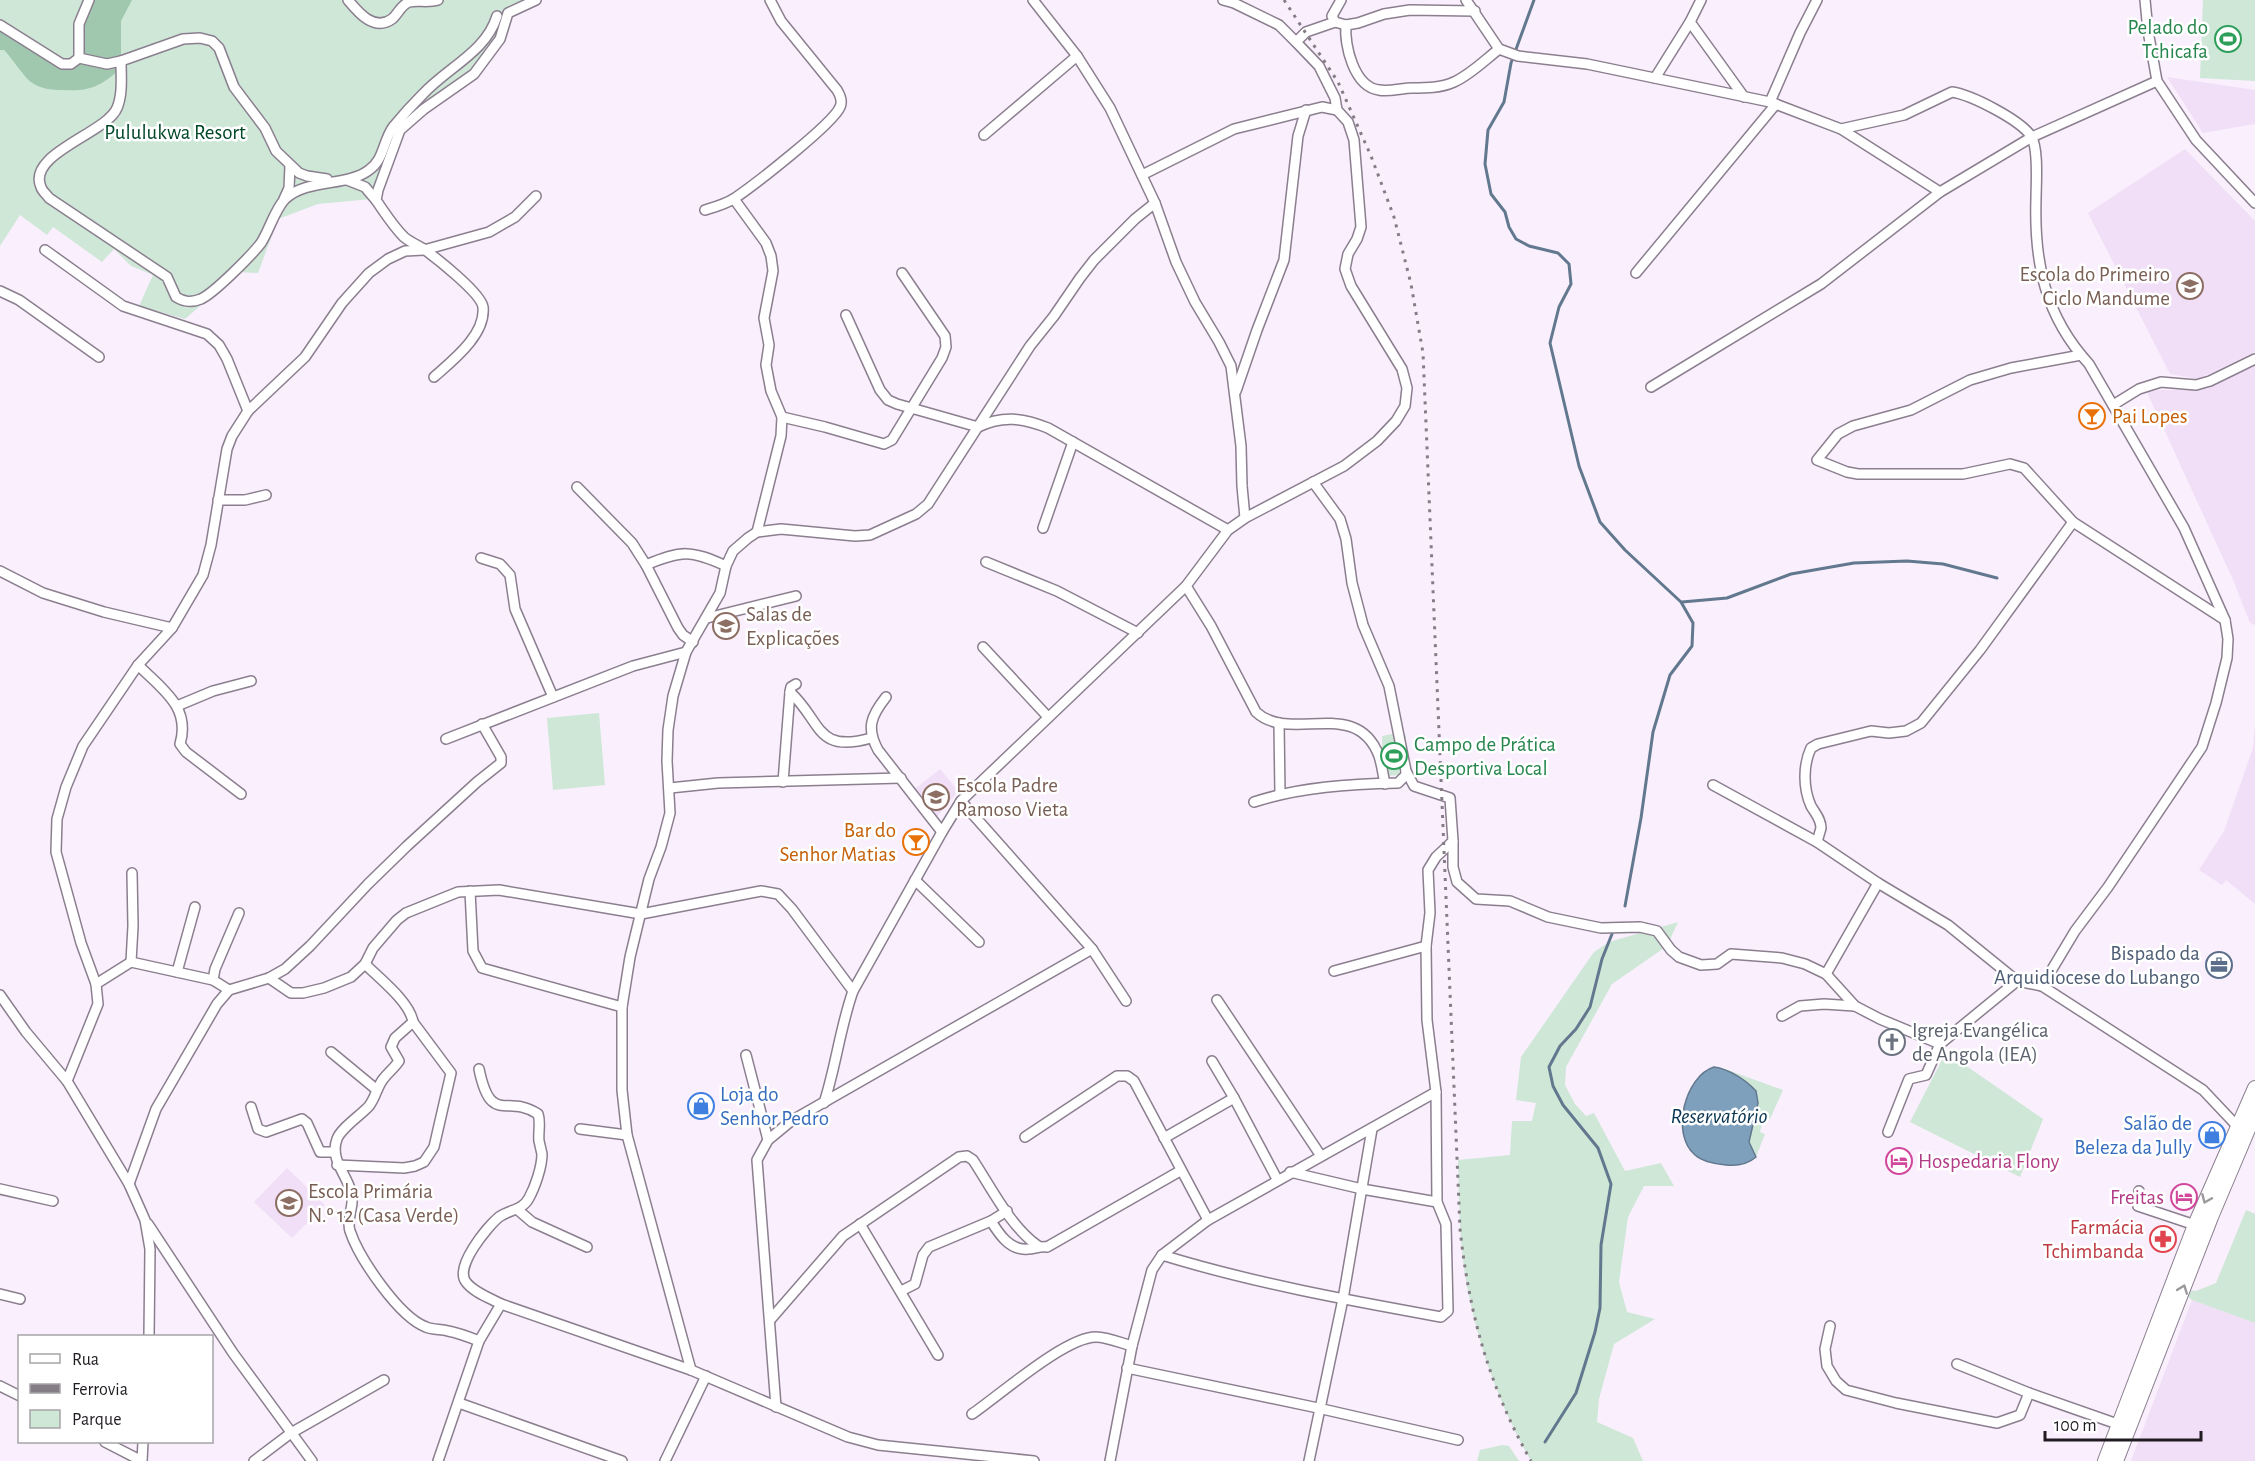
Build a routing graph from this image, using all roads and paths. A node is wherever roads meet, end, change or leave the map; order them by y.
1 (89, 0) edge
2 (348, 0) edge
3 (438, 0) edge
4 (536, 0) edge
5 (770, 0) edge
6 (1033, 0) edge
7 (1223, 0) edge
8 (1341, 0) edge
9 (1466, 0) edge
10 (1701, 0) edge
11 (1817, 0) edge
12 (2145, 0) edge
13 (1475, 11) junction
14 (497, 16) dead end
15 (1335, 22) junction
16 (1690, 22) junction
17 (0, 25) edge
18 (1346, 25) junction
19 (1296, 42) junction
20 (1503, 50) junction
21 (1077, 56) junction
22 (79, 58) junction
23 (121, 62) junction
24 (1655, 78) junction
25 (2157, 81) junction
26 (1744, 97) junction
27 (1773, 103) junction
28 (1306, 110) junction
29 (1337, 110) junction
30 (1841, 129) junction
31 (984, 135) dead end
32 (2032, 137) junction
33 (290, 166) junction
34 (1142, 175) junction
35 (344, 179) junction
36 (1940, 192) junction
37 (537, 196) dead end
38 (734, 199) junction
39 (376, 200) junction
40 (283, 201) junction
41 (1155, 203) junction
42 (2255, 203) edge
43 (705, 210) dead end
44 (45, 250) dead end
45 (424, 250) junction
46 (902, 273) dead end
47 (1636, 273) dead end
48 (0, 291) edge
49 (846, 315) dead end
50 (2081, 355) junction
51 (99, 357) dead end
52 (2255, 359) edge
53 (434, 377) dead end
54 (1651, 387) dead end
55 (1236, 393) junction
56 (2114, 405) junction
57 (911, 408) junction
58 (248, 411) junction
59 (782, 417) junction
60 (978, 427) junction
61 (1073, 442) junction
62 (1313, 482) junction
63 (577, 486) dead end
64 (266, 495) dead end
65 (218, 500) junction
66 (1245, 519) junction
67 (2073, 522) junction
68 (1043, 528) dead end
69 (1228, 530) junction
70 (757, 532) junction
71 (481, 558) dead end
72 (986, 562) dead end
73 (646, 565) junction
74 (726, 566) junction
75 (0, 571) edge
76 (1186, 586) junction
77 (796, 596) dead end
78 (707, 618) junction
79 (2225, 620) junction
80 (172, 628) junction
81 (1138, 633) junction
82 (693, 642) junction
83 (983, 647) dead end
84 (686, 652) junction
85 (138, 665) junction
86 (251, 681) dead end
87 (796, 684) dead end
88 (790, 692) junction
89 (553, 697) junction
90 (886, 697) dead end
91 (177, 706) junction
92 (1048, 717) junction
93 (1279, 723) junction
94 (482, 724) junction
95 (871, 738) junction
96 (447, 740) dead end
97 (1406, 771) junction
98 (901, 778) junction
99 (783, 782) junction
100 (1384, 783) junction
101 (1713, 785) dead end
102 (670, 788) junction
103 (241, 794) dead end
104 (1280, 794) junction
105 (962, 801) junction
106 (1254, 802) dead end
107 (942, 832) junction
108 (1453, 841) junction
109 (1817, 842) junction
110 (132, 873) dead end
111 (915, 880) junction
112 (1878, 883) junction
113 (470, 891) junction
114 (195, 907) dead end
115 (239, 913) dead end
116 (641, 914) junction
117 (979, 942) dead end
118 (1426, 946) junction
119 (1092, 949) junction
120 (130, 962) junction
121 (365, 964) junction
122 (1334, 971) dead end
123 (177, 972) junction
124 (1826, 975) junction
125 (268, 978) junction
126 (213, 980) junction
127 (2017, 981) junction
128 (96, 984) junction
129 (2042, 986) junction
130 (229, 990) junction
131 (853, 991) junction
132 (0, 995) edge
133 (1217, 1000) dead end
134 (1126, 1001) dead end
135 (1855, 1006) junction
136 (622, 1007) junction
137 (1782, 1016) dead end
138 (413, 1022) junction
139 (1940, 1044) junction
140 (331, 1052) dead end
141 (746, 1055) dead end
142 (1212, 1061) dead end
143 (479, 1069) dead end
144 (67, 1081) junction
145 (2255, 1088) edge
146 (377, 1090) junction
147 (1436, 1092) junction
148 (1234, 1098) junction
149 (824, 1103) junction
150 (251, 1107) dead end
151 (2255, 1113) edge
152 (2237, 1126) junction
153 (580, 1129) dead end
154 (1372, 1129) junction
155 (1888, 1132) dead end
156 (627, 1135) junction
157 (1025, 1137) dead end
158 (1164, 1138) junction
159 (768, 1140) junction
160 (335, 1152) junction
161 (1321, 1156) junction
162 (338, 1166) junction
163 (1180, 1171) junction
164 (1290, 1172) junction
165 (1277, 1179) junction
166 (129, 1184) junction
167 (0, 1189) edge
168 (1362, 1189) junction
169 (2139, 1191) dead end
170 (53, 1201) dead end
171 (1437, 1202) junction
172 (518, 1210) junction
173 (1006, 1211) junction
174 (145, 1220) junction
175 (1208, 1220) junction
176 (991, 1221) junction
177 (860, 1224) junction
178 (2195, 1224) junction
179 (1038, 1246) junction
180 (587, 1247) dead end
181 (1162, 1255) junction
182 (900, 1292) junction
183 (0, 1294) edge
184 (20, 1299) dead end
185 (1343, 1299) junction
186 (501, 1304) junction
187 (770, 1320) junction
188 (1830, 1326) dead end
189 (149, 1335) edge
190 (479, 1341) junction
191 (1132, 1346) junction
192 (938, 1355) dead end
193 (1957, 1364) dead end
194 (1127, 1368) junction
195 (691, 1370) junction
196 (706, 1376) junction
197 (384, 1380) dead end
198 (0, 1386) edge
199 (2029, 1393) junction
200 (18, 1395) edge
201 (459, 1403) junction
202 (776, 1407) junction
203 (1318, 1408) junction
204 (972, 1414) dead end
205 (2123, 1426) junction
206 (291, 1433) junction
207 (1458, 1440) dead end
208 (107, 1443) edge
209 (143, 1443) edge
210 (254, 1461) edge
211 (312, 1461) edge
212 (438, 1461) edge
213 (622, 1461) edge
214 (665, 1461) edge
215 (1034, 1461) edge
216 (1110, 1461) edge
217 (1309, 1461) edge
218 (2105, 1461) edge
219 (2116, 1461) edge

1 - 22 street
2 - 3 street
4 - 39 street
5 - 38 street
6 - 21 street
7 - 19 street
8 - 15 street
9 - 13 street
10 - 16 street
11 - 27 street
12 - 25 street
13 - 18 street
13 - 20 street
14 - 35 street
15 - 18 street
15 - 19 street
16 - 24 street
16 - 26 street
17 - 22 street
18 - 20 street
19 - 29 street
20 - 24 street
21 - 31 street
21 - 34 street
22 - 23 street
23 - 33 street
23 - 40 street
24 - 26 street
25 - 32 street
25 - 42 street
26 - 27 street
27 - 30 street
27 - 47 street
28 - 29 street
28 - 34 street
28 - 55 street
29 - 62 street
30 - 32 street
30 - 36 street
32 - 36 street
32 - 50 street
33 - 35 street
33 - 40 street
34 - 41 street
35 - 39 street
35 - 40 street
36 - 54 street
37 - 45 street
38 - 43 street
38 - 59 street
39 - 45 street
41 - 55 street
41 - 60 street
44 - 58 street
45 - 53 street
45 - 58 street
46 - 57 street
48 - 51 street
49 - 57 street
50 - 56 street
50 - 67 street
52 - 56 street
55 - 66 street
56 - 79 street
57 - 59 street
57 - 60 street
58 - 65 street
59 - 70 street
60 - 61 street
60 - 70 street
61 - 68 street
61 - 69 street
62 - 66 street
62 - 97 street
63 - 73 street
64 - 65 street
65 - 80 street
66 - 69 street
67 - 79 street
67 - 109 street
69 - 76 street
70 - 74 street
71 - 89 street
72 - 81 street
73 - 74 street
73 - 82 street
74 - 78 street
75 - 80 street
76 - 81 street
76 - 93 street
77 - 78 street
78 - 82 street
79 - 129 street
80 - 85 street
81 - 92 street
82 - 84 street
83 - 92 street
84 - 89 street
84 - 102 street
85 - 91 street
85 - 128 street
86 - 91 street
87 - 88 street
88 - 95 street
88 - 99 street
89 - 94 street
90 - 95 street
91 - 103 street
92 - 105 street
93 - 100 street
93 - 104 street
94 - 96 street
94 - 125 street
95 - 98 street
97 - 100 street
97 - 108 street
98 - 99 street
98 - 107 street
99 - 102 street
100 - 104 street
101 - 109 street
102 - 116 street
104 - 106 street
105 - 107 street
105 - 119 street
107 - 111 street
108 - 118 street
108 - 124 street
109 - 112 street
110 - 120 street
111 - 117 street
111 - 131 street
112 - 124 street
112 - 127 street
113 - 116 street
113 - 121 street
113 - 136 street
114 - 123 street
115 - 126 street
116 - 131 street
116 - 136 street
118 - 122 street
118 - 147 street
119 - 134 street
119 - 149 street
120 - 123 street
120 - 128 street
121 - 125 street
121 - 138 street
123 - 126 street
124 - 135 street
125 - 130 street
126 - 130 street
127 - 129 street
127 - 139 street
128 - 144 street
129 - 152 street
130 - 166 street
131 - 149 street
132 - 144 street
133 - 161 street
135 - 137 street
135 - 139 street
136 - 156 street
138 - 146 street
138 - 162 street
139 - 155 street
140 - 146 street
141 - 159 street
142 - 148 street
143 - 172 street
144 - 166 street
145 - 152 main road
146 - 160 street
147 - 154 street
147 - 171 street
148 - 158 street
148 - 165 street
149 - 159 street
150 - 160 street
205 -> 151 main road
152 -> 178 main road
153 - 156 street
154 - 161 street
154 - 168 street
156 - 195 street
157 - 158 street
158 - 163 street
159 - 187 street
160 - 162 street
161 - 164 street
162 - 190 street
163 - 175 street
163 - 179 street
164 - 165 street
164 - 168 street
165 - 175 street
166 - 174 street
167 - 170 street
168 - 171 street
168 - 185 street
169 - 178 street
171 - 185 street
172 - 180 street
172 - 186 street
173 - 176 street
173 - 177 street
173 - 179 street
174 - 189 street
174 - 206 street
175 - 181 street
176 - 179 street
176 - 182 street
177 - 182 street
177 - 187 street
178 - 205 main road
181 - 185 street
181 - 191 street
182 - 192 street
183 - 184 street
185 - 203 street
186 - 190 street
186 - 195 street
187 - 202 street
188 - 199 street
190 - 201 street
191 - 194 street
191 - 204 street
193 - 199 street
194 - 203 street
194 - 216 street
195 - 196 street
196 - 202 street
196 - 214 street
197 - 206 street
198 - 200 street
199 - 205 street
201 - 212 street
201 - 213 street
202 - 215 street
203 - 207 street
203 - 217 street
205 - 218 main road
205 - 219 main road
206 - 210 street
206 - 211 street
208 - 209 street

